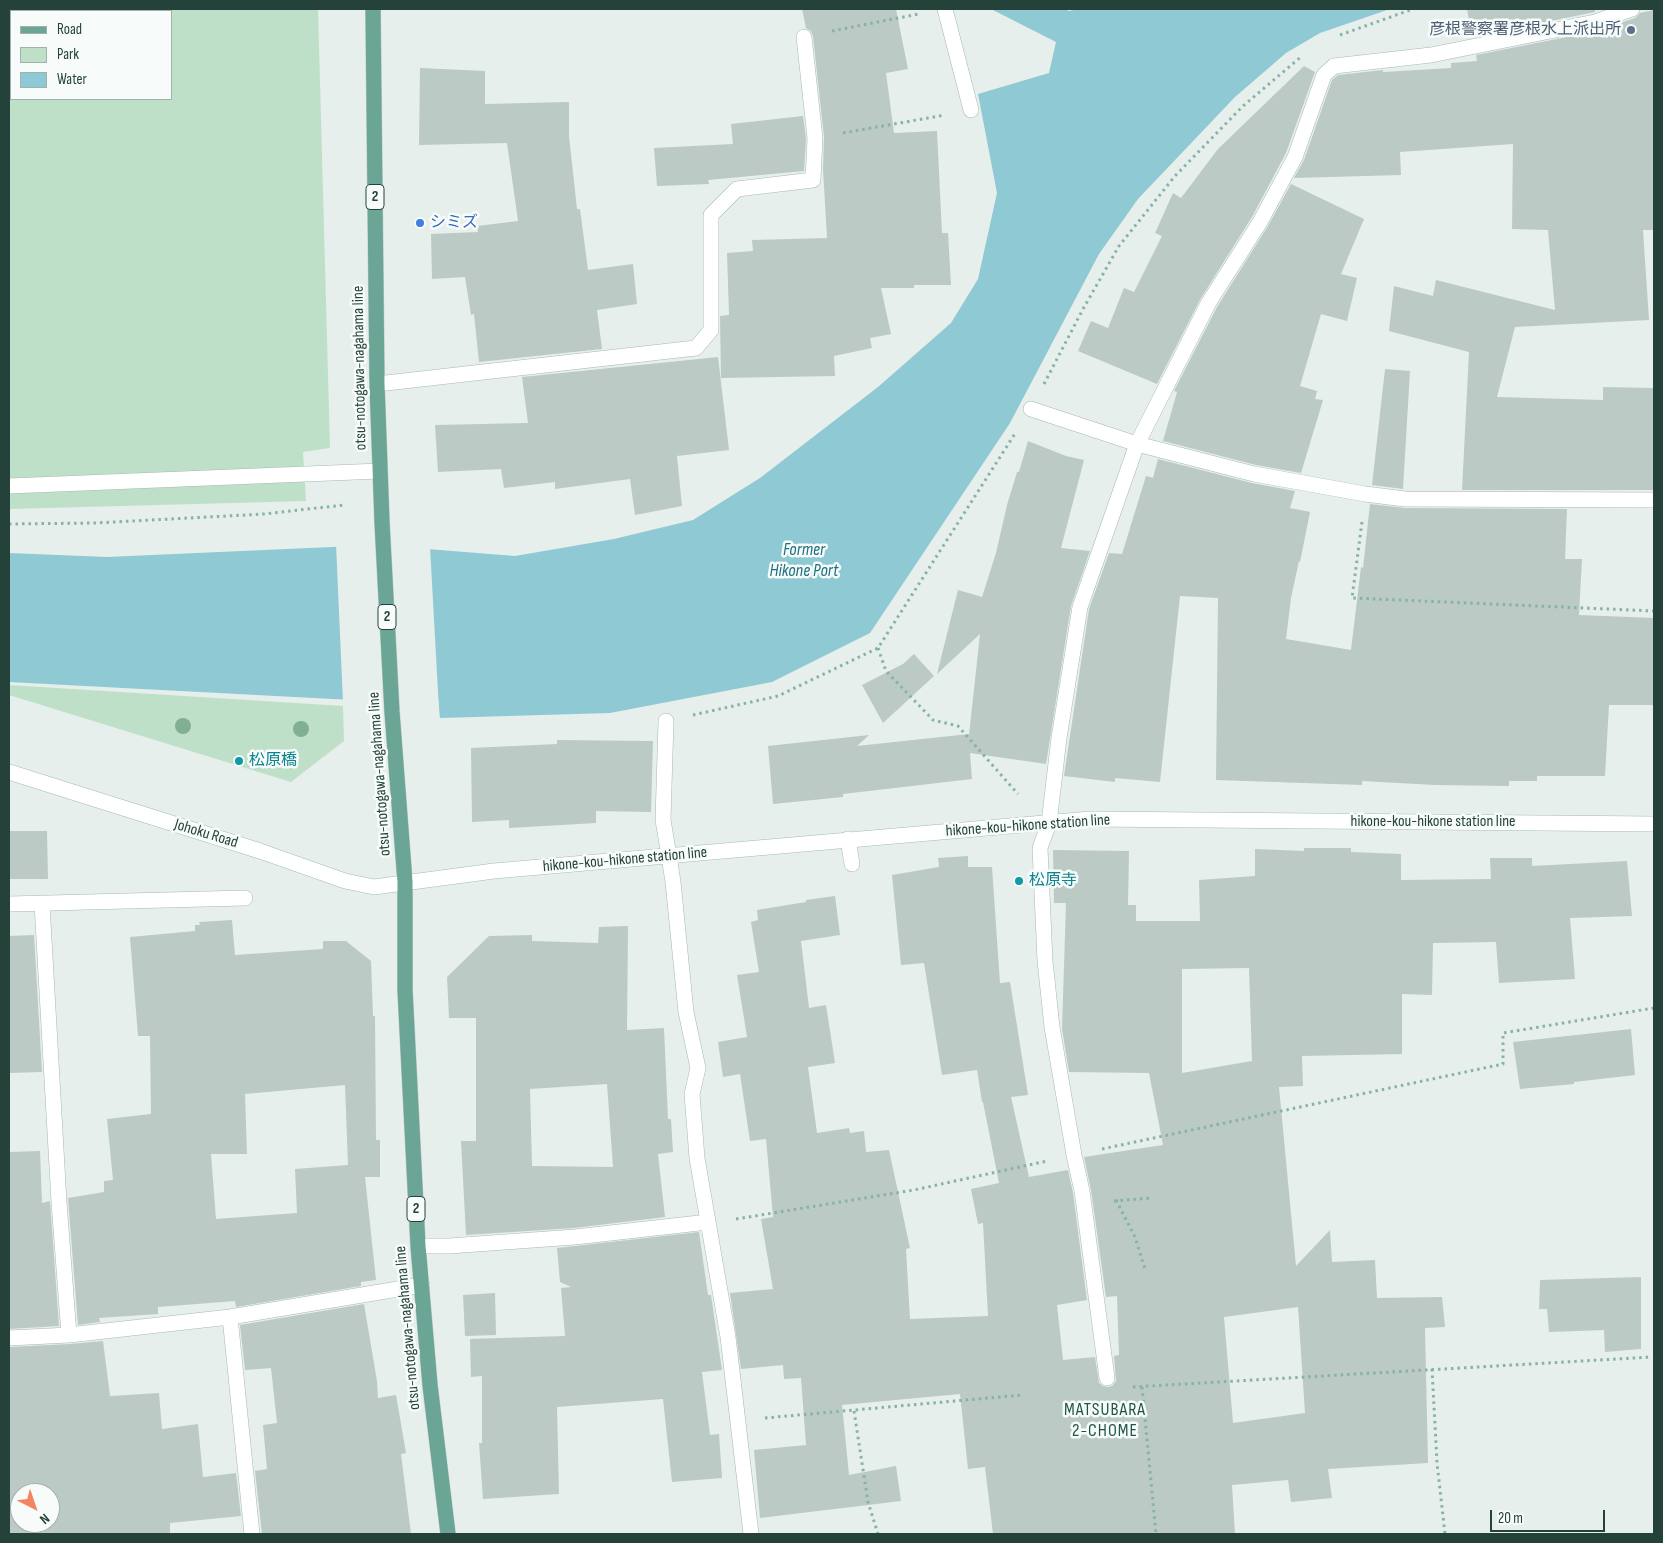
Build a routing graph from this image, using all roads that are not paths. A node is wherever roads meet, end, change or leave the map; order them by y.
1 (373, 9) edge
2 (945, 9) edge
3 (1632, 9) edge
4 (804, 37) road end
5 (971, 110) road end
6 (377, 384) junction
7 (1030, 409) road end
8 (1137, 444) junction
9 (380, 471) junction
10 (9, 486) edge
11 (1654, 500) edge
12 (666, 721) road end
13 (9, 772) edge
14 (1048, 823) junction
15 (1654, 824) edge
16 (848, 839) junction
17 (670, 856) junction
18 (852, 864) dead end
19 (405, 882) junction
20 (245, 898) dead end
21 (9, 904) edge
22 (42, 904) junction
23 (708, 1222) junction
24 (418, 1246) junction
25 (422, 1285) junction
26 (230, 1317) junction
27 (69, 1335) junction
28 (9, 1338) edge
29 (1107, 1378) road end
30 (252, 1534) edge
31 (448, 1534) edge
32 (750, 1534) edge

1 - 6 main road, otsu-notogawa-nagahama line / 2
2 - 5 street
3 - 8 street
4 - 6 street
6 - 9 main road, otsu-notogawa-nagahama line / 2
7 - 8 street
8 - 11 street
8 - 14 street
9 - 10 street
9 - 19 main road, otsu-notogawa-nagahama line / 2
12 - 17 street
13 - 19 street, Johoku Road
14 - 15 street, hikone-kou-hikone station line
14 - 16 street, hikone-kou-hikone station line
14 - 29 street
16 - 17 street, hikone-kou-hikone station line
16 - 18 street
17 - 19 street, hikone-kou-hikone station line
17 - 23 street
19 - 24 main road, otsu-notogawa-nagahama line / 2
20 - 22 street
21 - 22 street
22 - 27 street
23 - 24 street
23 - 32 street
24 - 25 main road, otsu-notogawa-nagahama line / 2
25 - 26 street
25 - 31 main road, otsu-notogawa-nagahama line / 2
26 - 27 street
26 - 30 street
27 - 28 street

